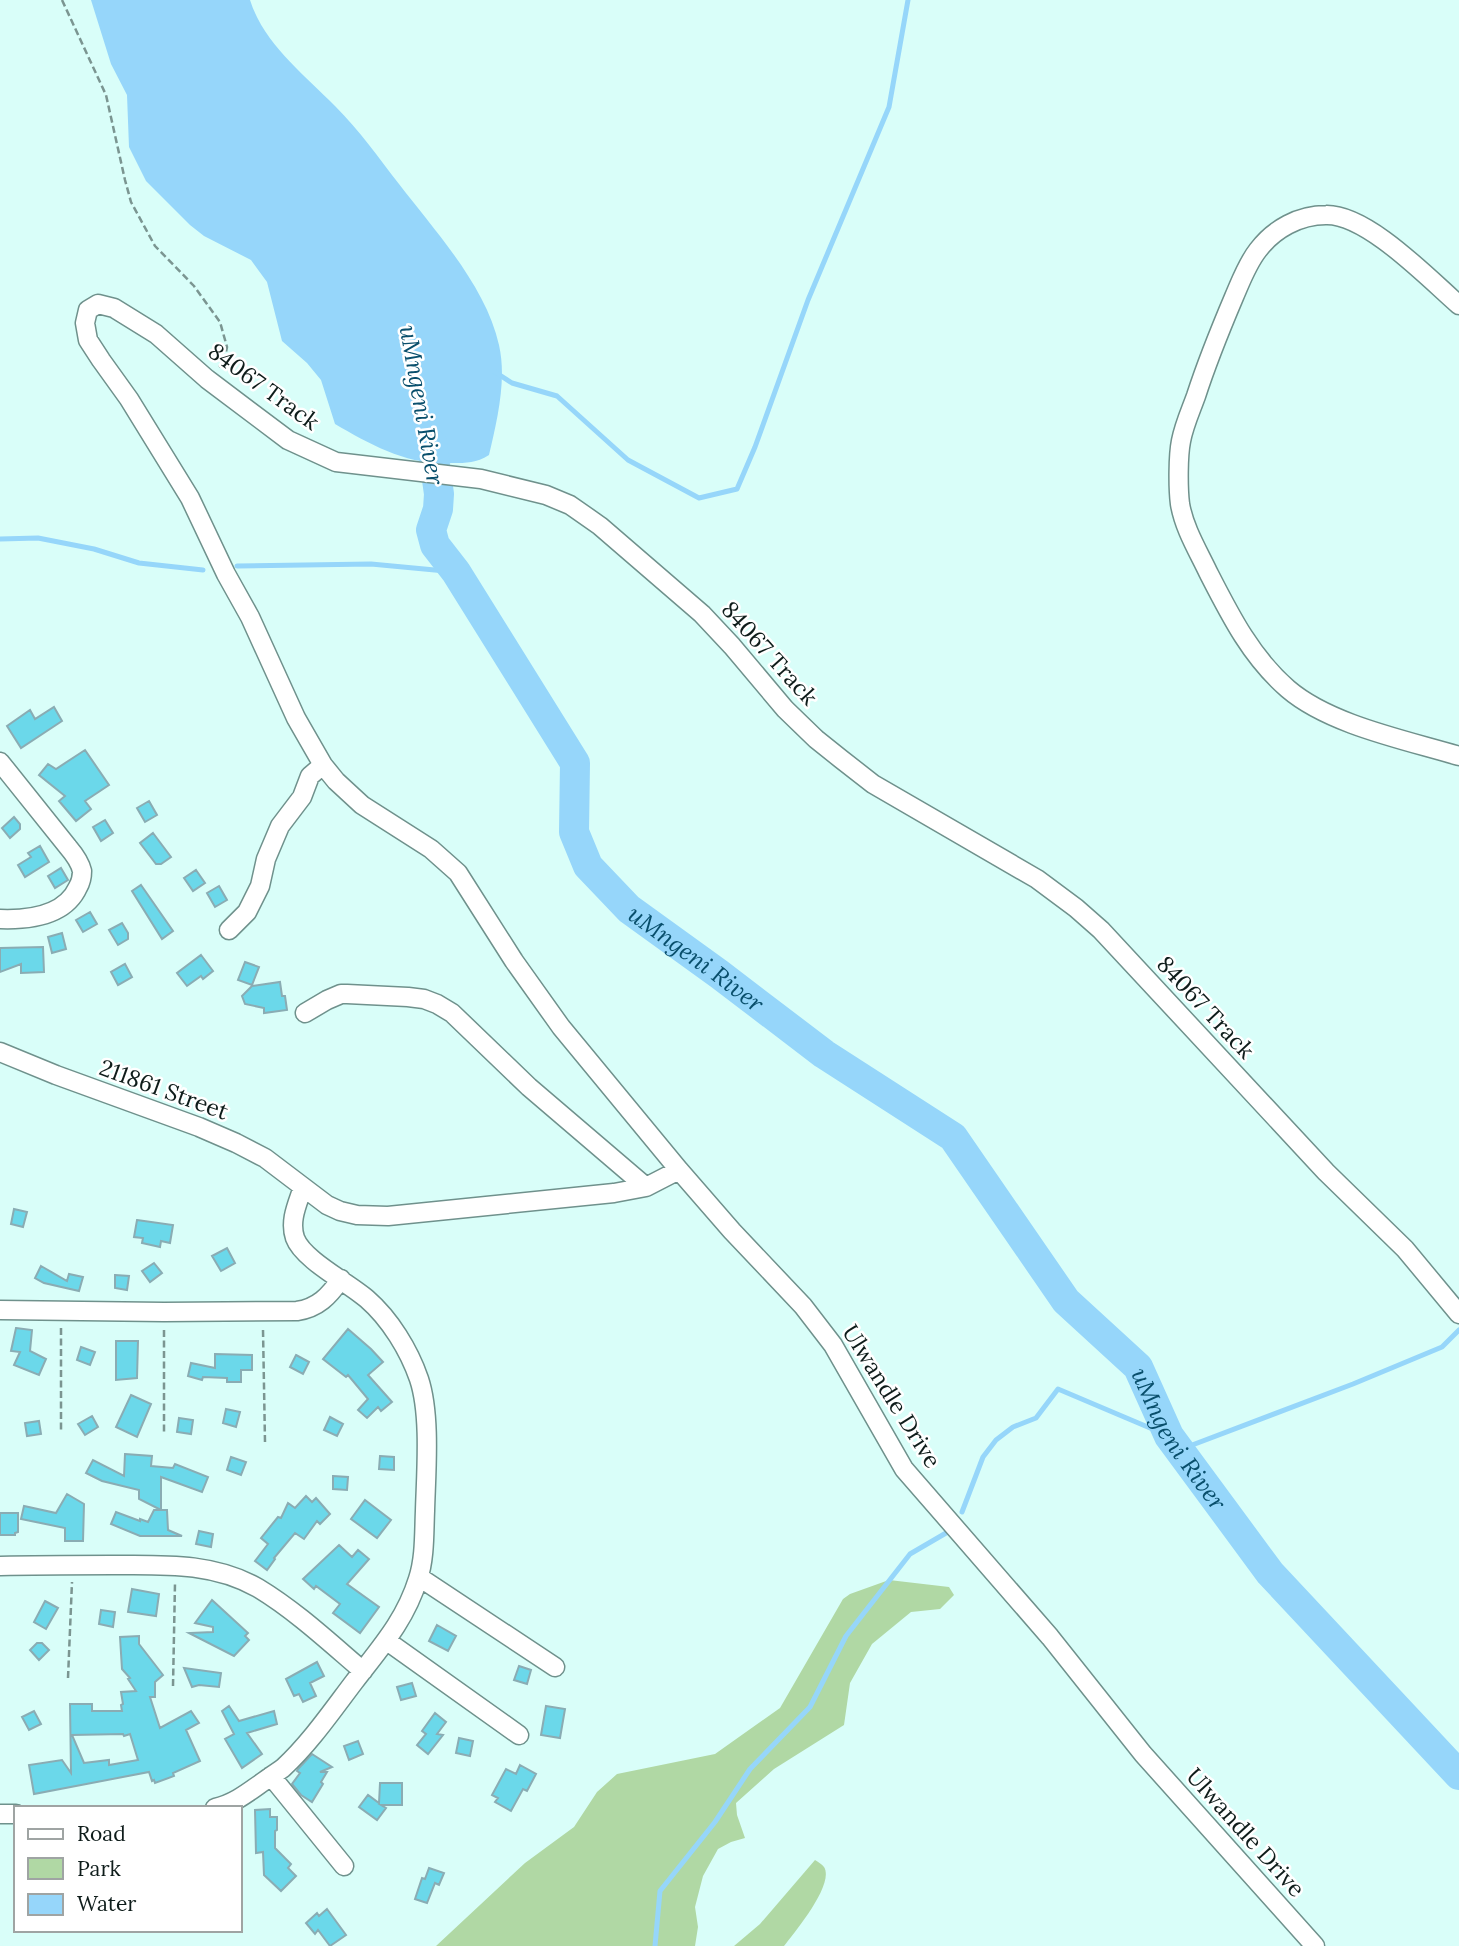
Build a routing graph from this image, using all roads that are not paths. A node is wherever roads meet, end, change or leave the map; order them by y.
1 (1459, 305) edge
2 (1459, 755) edge
3 (0, 762) edge
4 (323, 765) junction
5 (0, 919) edge
6 (229, 930) dead end
7 (305, 1013) dead end
8 (0, 1052) edge
9 (679, 1170) junction
10 (303, 1187) junction
11 (646, 1187) junction
12 (341, 1279) junction
13 (0, 1310) edge
14 (1459, 1314) edge
15 (0, 1566) edge
16 (419, 1577) junction
17 (387, 1642) junction
18 (555, 1667) dead end
19 (363, 1671) junction
20 (519, 1735) dead end
21 (271, 1776) junction
22 (220, 1806) edge
23 (344, 1866) dead end
24 (1315, 1946) edge

1 - 2 street
3 - 5 street
4 - 6 street
4 - 9 street, 84067 Track
4 - 14 street, 84067 Track
7 - 11 street
8 - 10 street, 211861 Street
9 - 11 street
9 - 24 street, Ulwandle Drive
10 - 11 street
10 - 12 street
12 - 13 street
12 - 16 street
15 - 19 street
16 - 17 street
16 - 18 street
17 - 19 street
17 - 20 street
19 - 21 street
21 - 22 street
21 - 23 street

